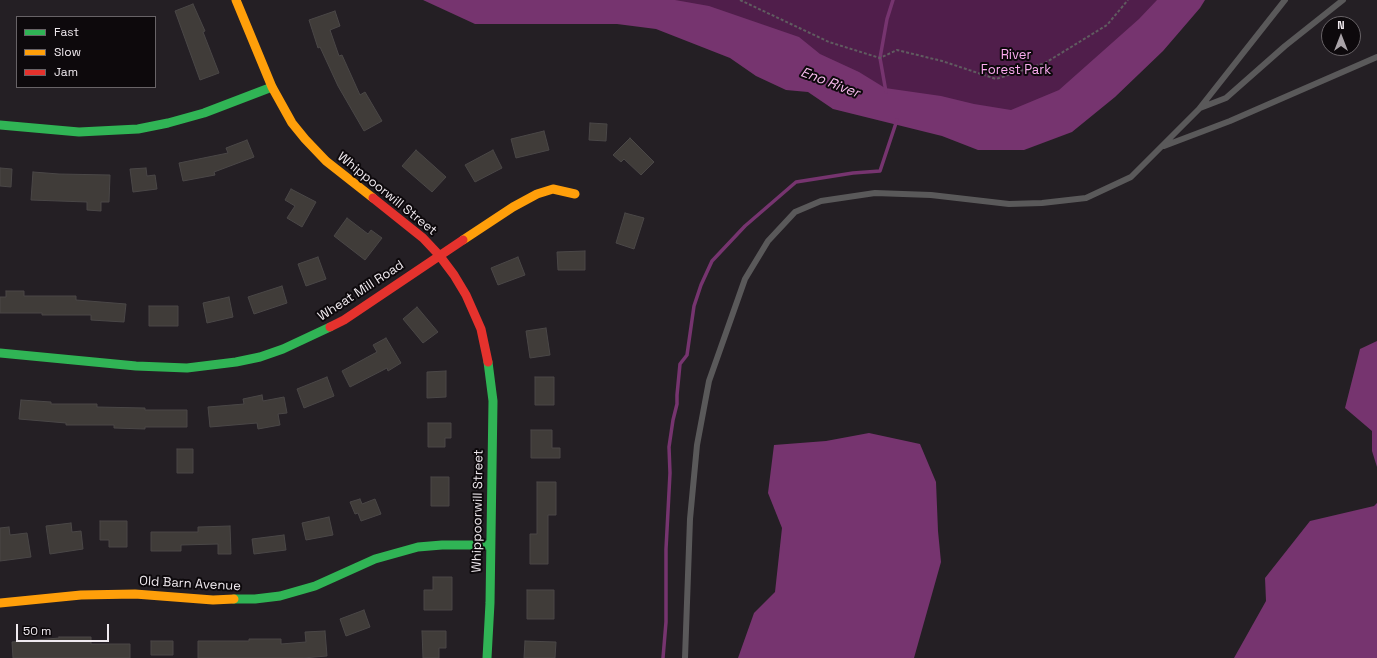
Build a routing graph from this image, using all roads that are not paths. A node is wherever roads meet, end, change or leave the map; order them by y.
1 (236, 0) edge
2 (1285, 0) edge
3 (1343, 0) edge
4 (1377, 57) edge
5 (272, 87) junction
6 (1200, 108) junction
7 (0, 125) edge
8 (1160, 147) junction
9 (576, 194) dead end
10 (439, 255) junction
11 (0, 353) edge
12 (490, 546) junction
13 (0, 604) edge
14 (487, 658) edge
15 (686, 658) edge

1 - 5 street, Whippoorwill Street
2 - 6 lane
3 - 6 lane
4 - 8 lane
5 - 7 street
5 - 10 street, Whippoorwill Street
6 - 8 lane
8 - 15 lane
9 - 10 street, Wheat Mill Road
10 - 11 street, Wheat Mill Road
10 - 12 street, Whippoorwill Street
12 - 13 street, Old Barn Avenue
12 - 14 street, Whippoorwill Street

